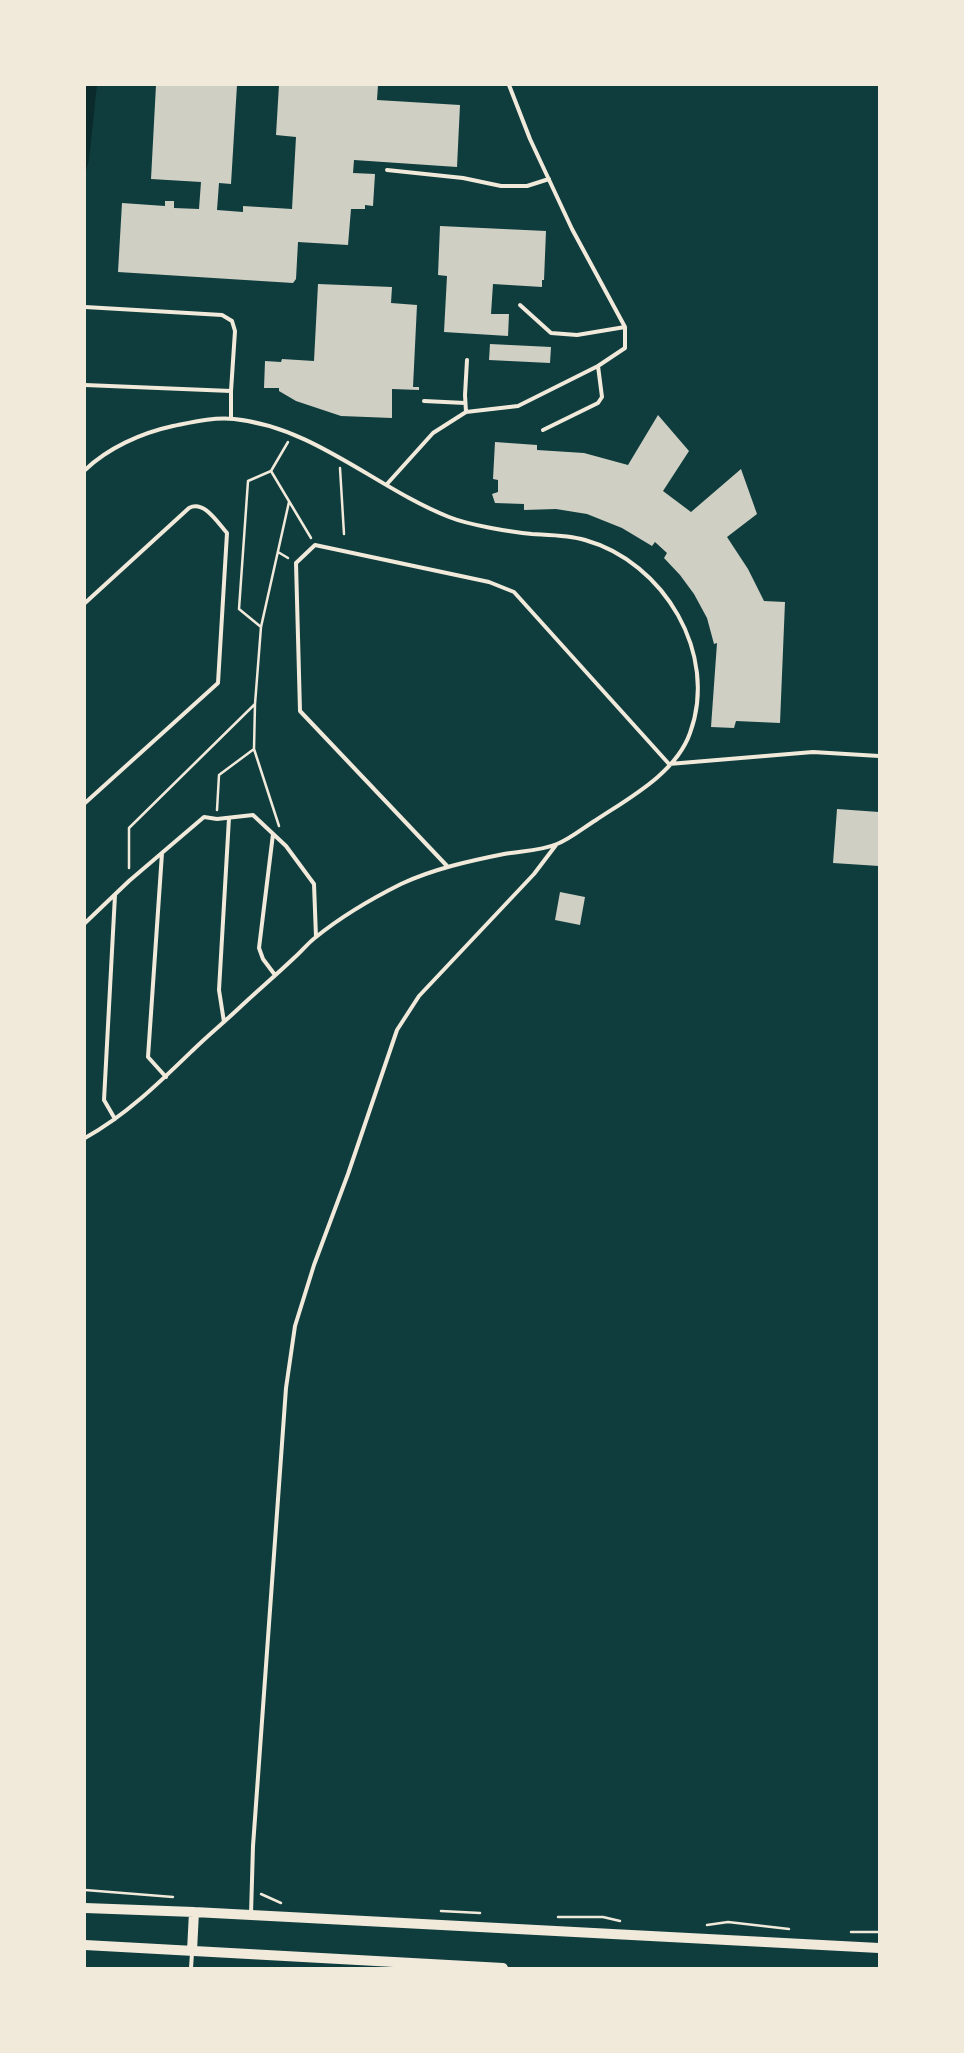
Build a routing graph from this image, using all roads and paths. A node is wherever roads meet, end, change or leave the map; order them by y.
1 (509, 85) edge
2 (387, 170) dead end
3 (549, 179) junction
4 (520, 305) dead end
5 (85, 307) edge
6 (625, 326) junction
7 (467, 360) dead end
8 (598, 366) junction
9 (85, 385) edge
10 (231, 391) junction
11 (424, 401) dead end
12 (465, 403) junction
13 (466, 412) junction
14 (231, 419) junction
15 (543, 430) dead end
16 (340, 458) junction
17 (85, 460) edge
18 (89, 466) junction
19 (85, 470) edge
20 (270, 471) dead end
21 (387, 484) junction
22 (289, 502) junction
23 (344, 534) dead end
24 (315, 546) junction
25 (85, 603) edge
26 (261, 627) dead end
27 (255, 704) dead end
28 (254, 749) junction
29 (879, 756) edge
30 (669, 764) junction
31 (85, 803) edge
32 (229, 818) junction
33 (217, 819) junction
34 (273, 834) junction
35 (556, 845) junction
36 (286, 846) junction
37 (162, 853) junction
38 (448, 867) junction
39 (114, 895) junction
40 (85, 922) edge
41 (316, 937) junction
42 (275, 975) junction
43 (224, 1022) junction
44 (166, 1077) junction
45 (115, 1119) junction
46 (85, 1138) edge
47 (85, 1908) edge
48 (194, 1912) junction
49 (251, 1914) junction
50 (85, 1945) edge
51 (879, 1948) edge
52 (192, 1951) junction
53 (191, 1968) edge
54 (503, 1968) edge

1 - 3 lane
2 - 3 lane
3 - 6 lane
4 - 6 lane
5 - 10 lane
6 - 8 lane
7 - 12 lane
8 - 13 lane
8 - 15 lane
9 - 10 lane
10 - 14 lane
11 - 12 lane
12 - 13 lane
13 - 21 lane
14 - 16 lane
14 - 18 lane
16 - 21 lane
16 - 23 path
17 - 18 lane
18 - 19 lane
20 - 22 path
21 - 30 lane
22 - 24 path
22 - 26 path
24 - 30 lane
24 - 38 lane
25 - 31 lane
27 - 28 path
28 - 33 path
28 - 36 path
29 - 30 lane
30 - 35 lane
32 - 33 lane
32 - 34 lane
32 - 43 lane
33 - 37 lane
34 - 36 lane
34 - 42 lane
35 - 38 lane
35 - 49 lane
36 - 41 lane
37 - 39 lane
37 - 44 lane
38 - 41 lane
39 - 40 lane
39 - 45 lane
41 - 42 lane
42 - 43 lane
43 - 44 lane
44 - 45 lane
45 - 46 lane
47 - 48 main road
48 - 49 main road
48 - 52 main road
49 - 51 main road
50 - 52 main road
52 - 53 lane
52 - 54 main road

